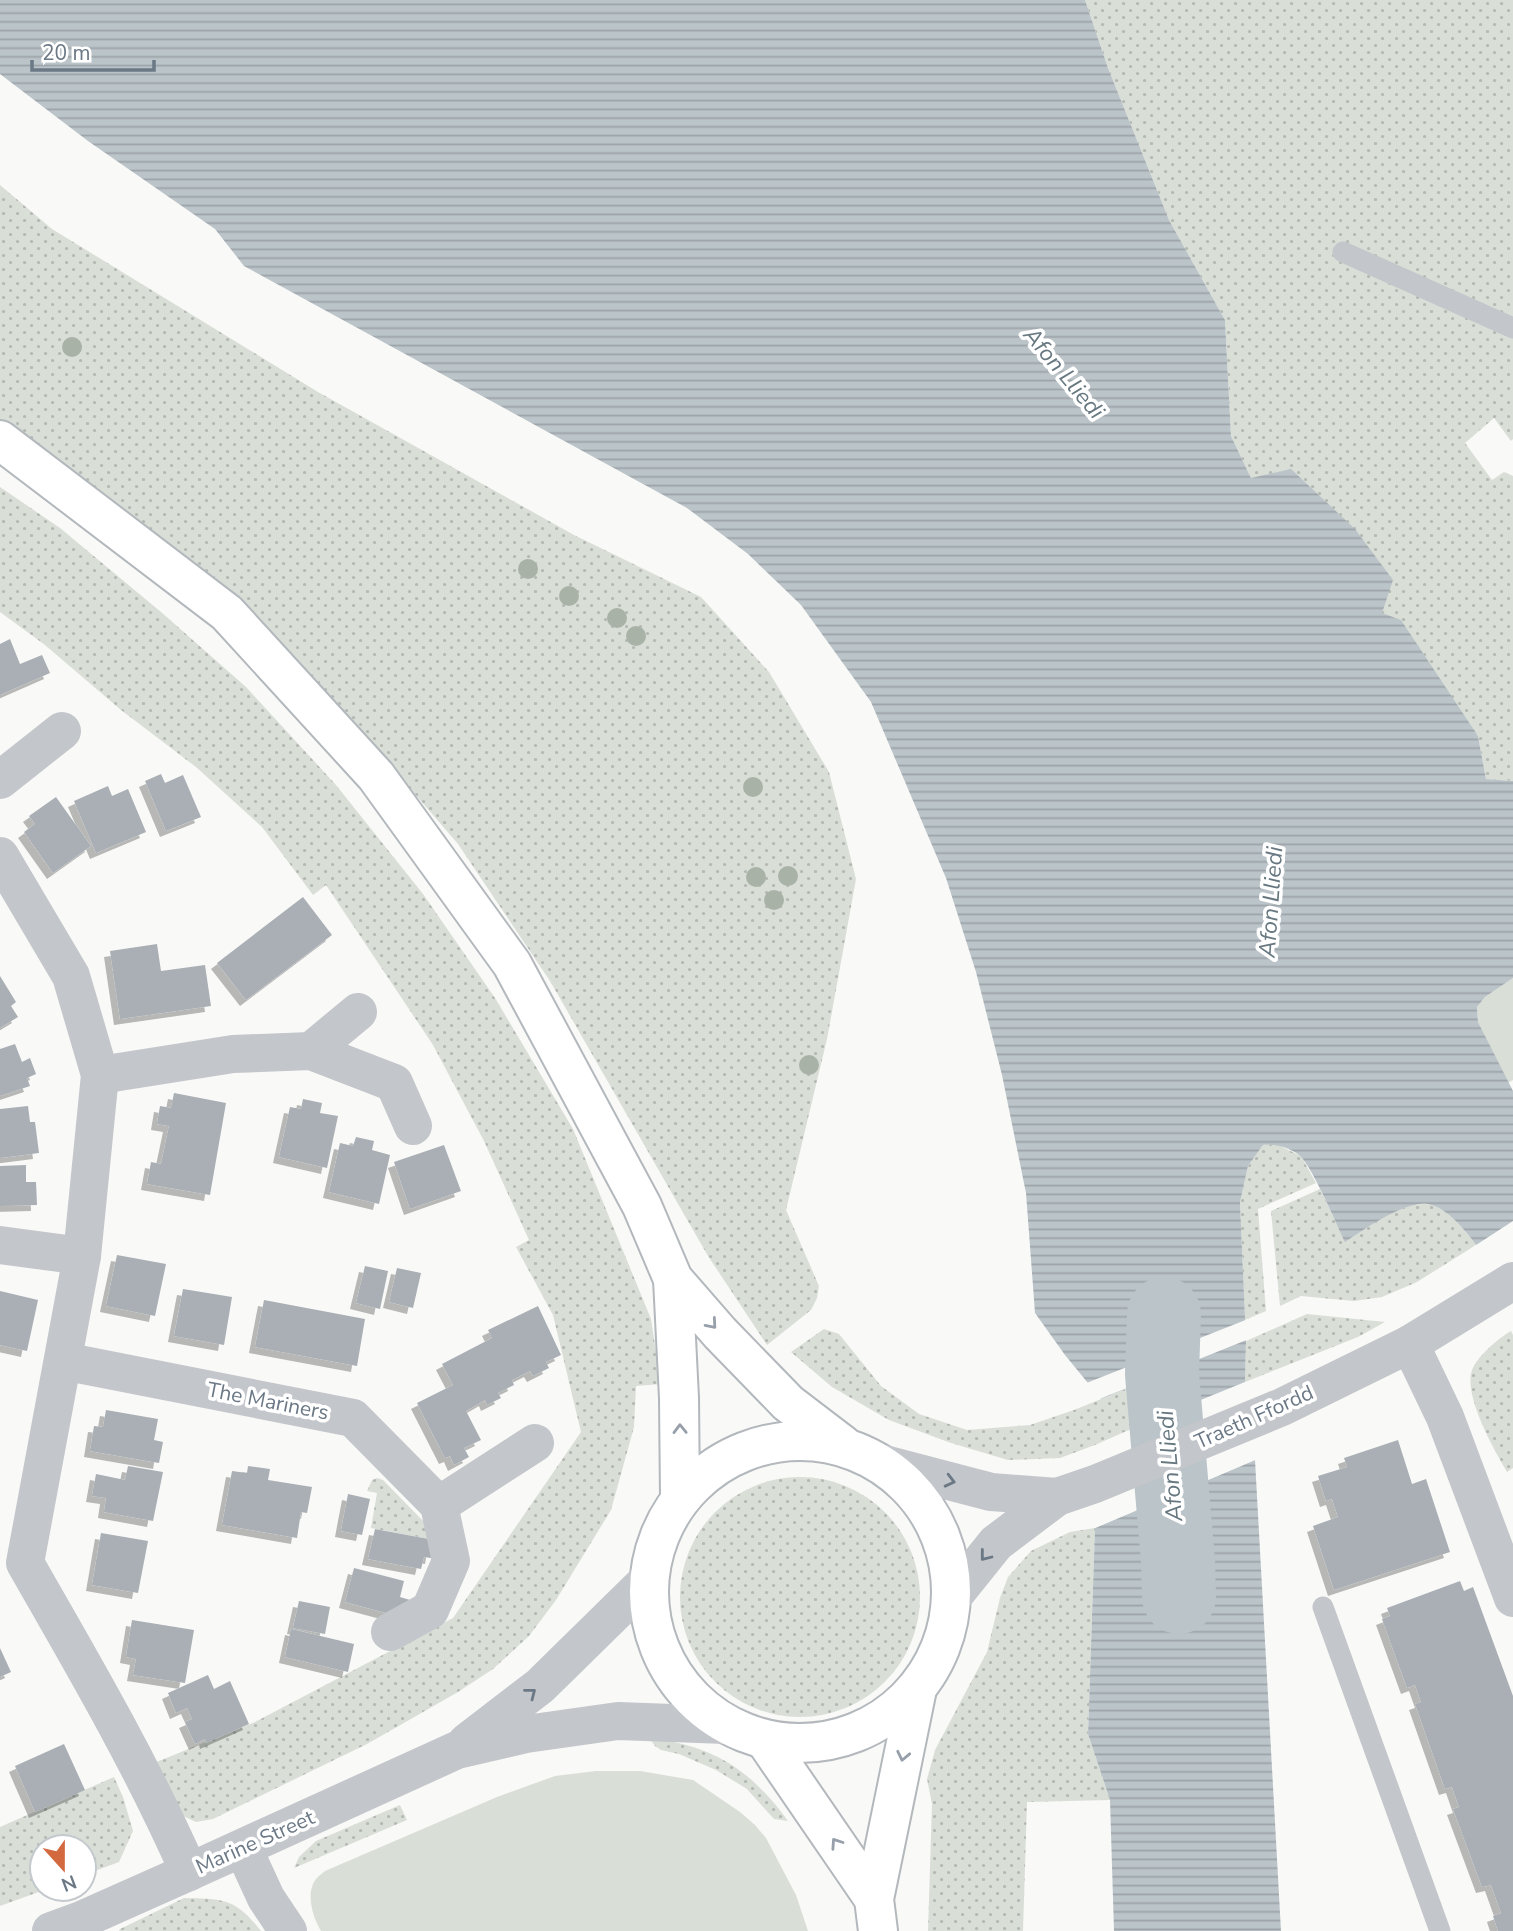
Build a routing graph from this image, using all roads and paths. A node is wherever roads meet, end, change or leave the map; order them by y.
1 (1343, 252) dead end
2 (1513, 328) edge
3 (0, 440) edge
4 (61, 732) dead end
5 (0, 780) edge
6 (0, 856) edge
7 (358, 1012) dead end
8 (311, 1051) junction
9 (100, 1075) junction
10 (413, 1126) dead end
11 (0, 1245) edge
12 (82, 1256) junction
13 (673, 1279) junction
14 (1513, 1281) edge
15 (1410, 1345) junction
16 (63, 1361) junction
17 (535, 1443) dead end
18 (843, 1445) junction
19 (884, 1464) junction
20 (680, 1497) junction
21 (1057, 1497) junction
22 (439, 1504) junction
23 (12, 1567) edge
24 (648, 1580) junction
25 (1513, 1598) edge
26 (951, 1599) junction
27 (1323, 1607) dead end
28 (390, 1632) dead end
29 (917, 1689) junction
30 (726, 1725) junction
31 (765, 1740) junction
32 (457, 1750) junction
33 (243, 1847) junction
34 (189, 1872) junction
35 (876, 1915) edge
36 (73, 1927) edge
37 (288, 1931) edge
38 (1440, 1931) edge

1 - 2 lane
3 - 13 main road
4 - 5 street
6 - 9 street
7 - 8 street
8 - 9 street
8 - 10 street
9 - 12 street
11 - 12 street
12 - 16 street
13 -> 18 main road
20 -> 13 main road
14 - 15 street, Traeth Ffordd
15 - 21 street, Traeth Ffordd
15 - 25 street
16 - 22 street, The Mariners
16 - 23 street
17 - 22 street
18 - 19 main road
18 - 20 main road
19 -> 21 street, Traeth Ffordd
19 - 26 main road
20 - 24 main road
21 -> 26 street, Traeth Ffordd
22 - 28 street
23 - 34 street
24 - 30 main road
32 -> 24 street, Marine Street
26 - 29 main road
27 - 38 lane
29 - 31 main road
29 -> 35 main road
30 - 31 main road
30 - 32 street, Marine Street
35 -> 31 main road
32 - 33 street, Marine Street
33 - 34 street, Marine Street
33 - 37 street
34 - 36 street, Marine Street

